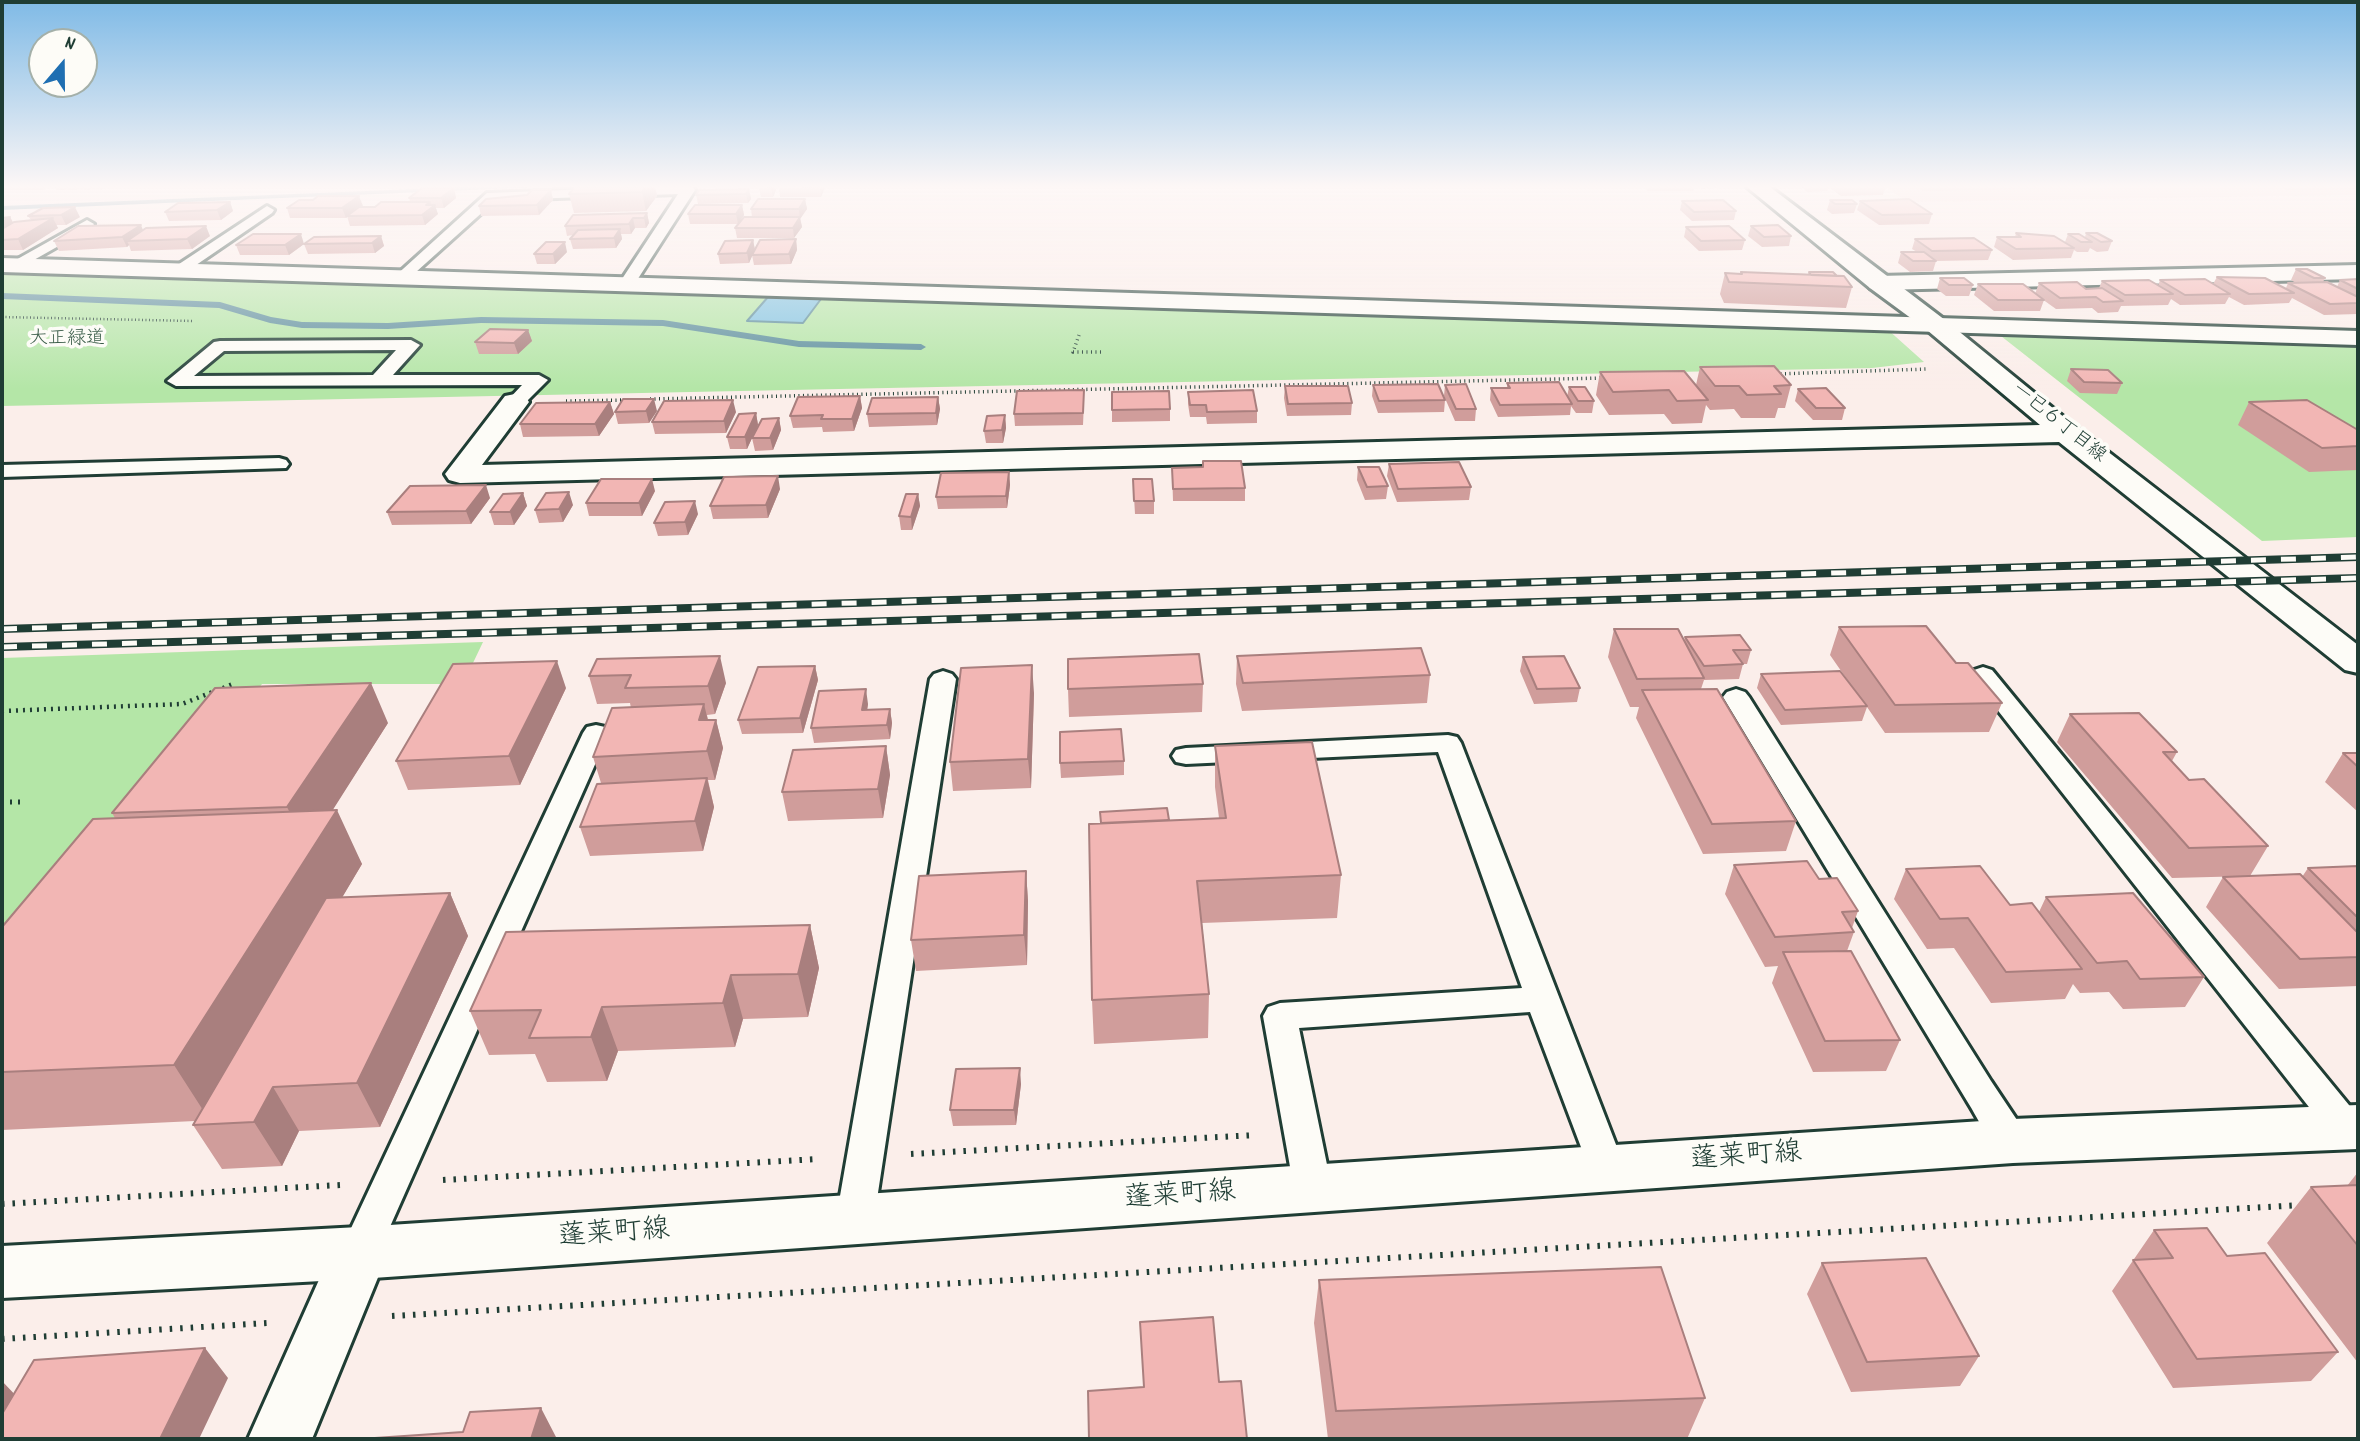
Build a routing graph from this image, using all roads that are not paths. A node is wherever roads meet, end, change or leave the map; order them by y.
1 (28, 254) edge
2 (202, 254) edge
3 (427, 254) edge
4 (646, 254) edge
5 (1842, 254) edge
6 (7, 265) edge
7 (178, 271) junction
8 (2358, 272) edge
9 (401, 278) junction
10 (1878, 283) junction
11 (626, 285) junction
12 (1936, 325) junction
13 (2358, 338) edge
14 (378, 380) junction
15 (515, 402) joint
16 (2066, 433) junction
17 (279, 464) dead end
18 (2, 471) edge
19 (2358, 662) edge
20 (1983, 674) dead end
21 (943, 679) dead end
22 (1736, 696) dead end
23 (596, 733) dead end
24 (1185, 756) dead end
25 (1542, 999) junction
26 (2353, 1128) edge
27 (2013, 1141) junction
28 (1606, 1168) junction
29 (1313, 1189) junction
30 (855, 1219) junction
31 (359, 1253) junction
32 (2, 1272) edge
33 (280, 1439) edge

1 - 6 lane
2 - 7 lane
3 - 9 lane
4 - 11 lane
5 - 10 street, 一已６丁目線
6 - 7 street
7 - 9 street
8 - 10 street
9 - 11 street
10 - 12 street, 一已６丁目線
11 - 12 street
12 - 13 street
12 - 16 street, 一已６丁目線
14 - 14 lane
14 - 15 lane
15 - 16 street
16 - 19 street, 一已６丁目線
17 - 18 lane
20 - 26 lane
21 - 30 lane
22 - 27 lane
23 - 31 lane
24 - 25 lane
25 - 28 lane
25 - 29 lane
26 - 27 street, 蓬莱町線
27 - 28 street, 蓬莱町線
28 - 29 street, 蓬莱町線
29 - 30 street, 蓬莱町線
30 - 31 street, 蓬莱町線
31 - 32 street, 蓬莱町線
31 - 33 street

